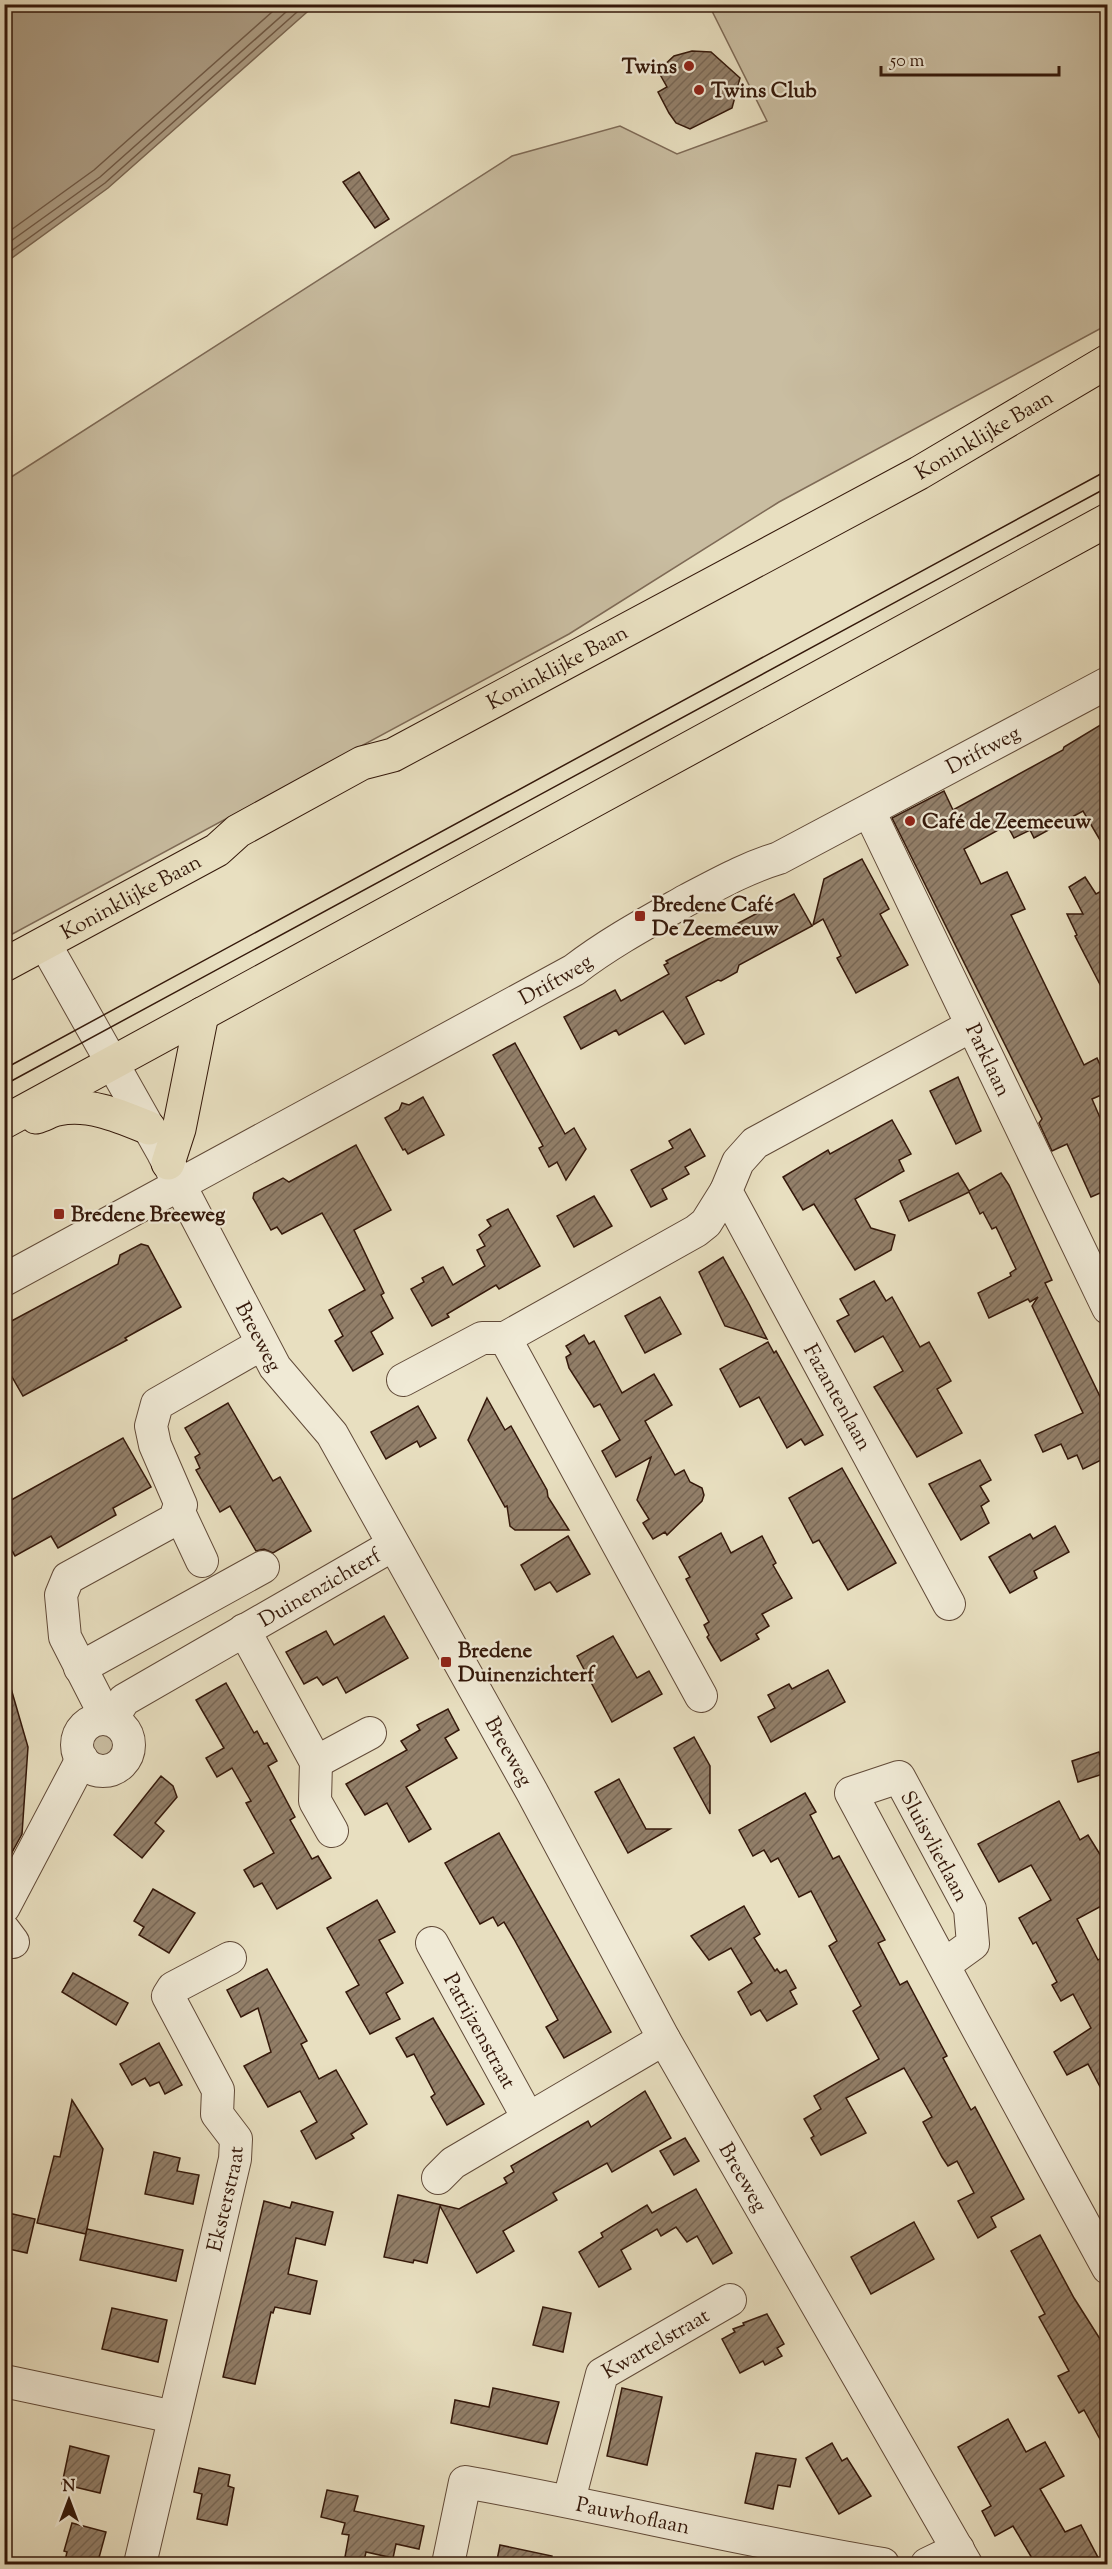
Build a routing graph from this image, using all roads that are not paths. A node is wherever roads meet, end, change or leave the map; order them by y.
1 (1107, 361) edge
2 (1107, 520) edge
3 (1107, 682) edge
4 (869, 812) junction
5 (45, 944) junction
6 (4, 965) edge
7 (202, 1014) junction
8 (970, 1026) junction
9 (112, 1063) junction
10 (8, 1119) edge
11 (149, 1128) junction
12 (173, 1174) junction
13 (726, 1191) junction
14 (4, 1280) edge
15 (1107, 1308) edge
16 (505, 1338) junction
17 (262, 1344) junction
18 (403, 1380) dead end
19 (178, 1510) junction
20 (393, 1545) junction
21 (202, 1561) dead end
22 (263, 1567) dead end
23 (948, 1604) dead end
24 (244, 1630) junction
25 (80, 1668) junction
26 (701, 1696) dead end
27 (110, 1719) junction
28 (370, 1733) dead end
29 (82, 1759) junction
30 (316, 1762) junction
31 (332, 1831) dead end
32 (4, 1907) edge
33 (432, 1943) dead end
34 (230, 1958) dead end
35 (944, 1965) junction
36 (664, 2039) junction
37 (528, 2118) junction
38 (438, 2178) dead end
39 (1107, 2268) edge
40 (730, 2300) dead end
41 (4, 2381) edge
42 (174, 2417) junction
43 (569, 2500) junction
44 (748, 2552) edge
45 (962, 2557) edge
46 (140, 2565) edge
47 (448, 2565) edge
48 (883, 2565) edge
49 (927, 2565) edge

1 - 5 main road, Koninklijke Baan
2 - 7 main road
3 - 4 street, Driftweg
4 - 8 street, Parklaan
4 - 12 street, Driftweg
5 - 6 main road, Koninklijke Baan
5 - 9 street, Breeweg
7 - 9 main road
7 - 12 main road
8 - 13 street
8 - 15 street, Parklaan
9 - 10 main road
9 - 11 street, Breeweg
10 - 11 main road
11 - 12 street, Breeweg
12 - 14 street, Driftweg
12 - 17 street, Breeweg
13 - 16 street
13 - 23 street, Fazantenlaan
16 - 18 street
16 - 26 street
17 - 19 street
17 - 20 street, Breeweg
19 - 21 street
19 - 25 street
20 - 24 street, Duinenzichterf
20 - 36 street, Breeweg
22 - 25 street
24 - 27 street, Duinenzichterf
24 - 30 street, Duinenzichterf
25 - 27 street
27 - 29 street, Duinenzichterf
27 - 29 street
28 - 30 street
29 - 32 street
30 - 31 street
33 - 37 street, Patrijzenstraat
34 - 42 street, Eksterstraat
35 - 35 street, Sluisvlietlaan
35 - 39 street, Sluisvlietlaan
36 - 37 street
36 - 45 street, Breeweg
37 - 38 street
40 - 43 street, Kwartelstraat
41 - 42 street
42 - 46 street, Eksterstraat
43 - 44 street, Pauwhoflaan
43 - 47 street, Pauwhoflaan
44 - 48 street, Pauwhoflaan
45 - 49 street

